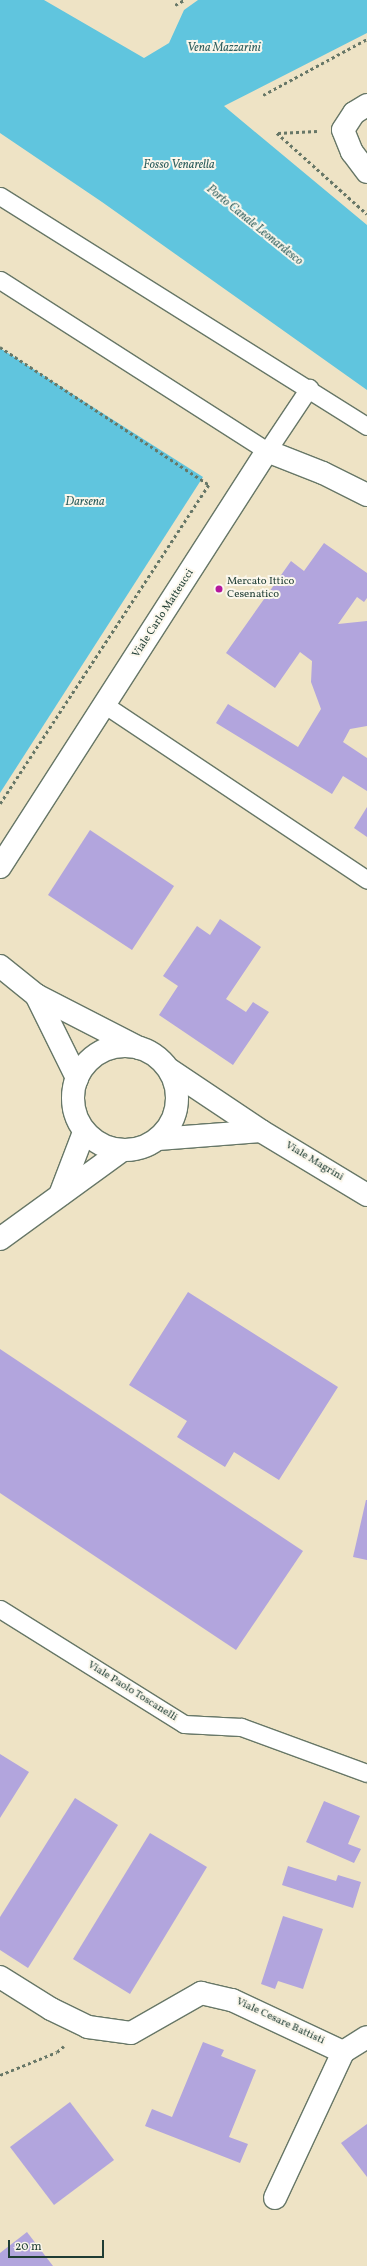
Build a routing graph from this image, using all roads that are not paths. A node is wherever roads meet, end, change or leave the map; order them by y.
1 (367, 105) edge
2 (367, 172) edge
3 (0, 196) edge
4 (0, 280) edge
5 (309, 388) junction
6 (367, 426) edge
7 (267, 451) junction
8 (367, 495) edge
9 (105, 705) junction
10 (0, 867) edge
11 (367, 880) edge
12 (0, 966) edge
13 (36, 995) junction
14 (140, 1048) junction
15 (170, 1070) junction
16 (77, 1078) junction
17 (261, 1131) junction
18 (84, 1132) junction
19 (158, 1139) junction
20 (121, 1151) junction
21 (60, 1195) junction
22 (367, 1195) edge
23 (0, 1239) edge
24 (0, 1609) edge
25 (367, 1773) edge
26 (0, 1977) edge
27 (367, 2037) edge
28 (343, 2052) junction
29 (275, 2198) dead end

1 - 2 street
3 - 5 lane
4 - 7 lane
5 - 6 lane
5 - 7 lane
7 - 8 street
7 - 9 street, Viale Carlo Matteucci
9 - 10 street, Viale Carlo Matteucci
9 - 11 lane
12 - 13 street
13 - 14 street
13 - 16 street
14 - 15 street
14 - 16 street
15 - 17 street, Viale Magrini
15 - 19 street
16 - 18 street
17 - 19 street
17 - 22 street, Viale Magrini
18 - 20 street
18 - 21 street
19 - 20 street
20 - 21 street
21 - 23 street
24 - 25 lane, Viale Paolo Toscanelli
26 - 28 street, Viale Cesare Battisti
27 - 28 street
28 - 29 street

